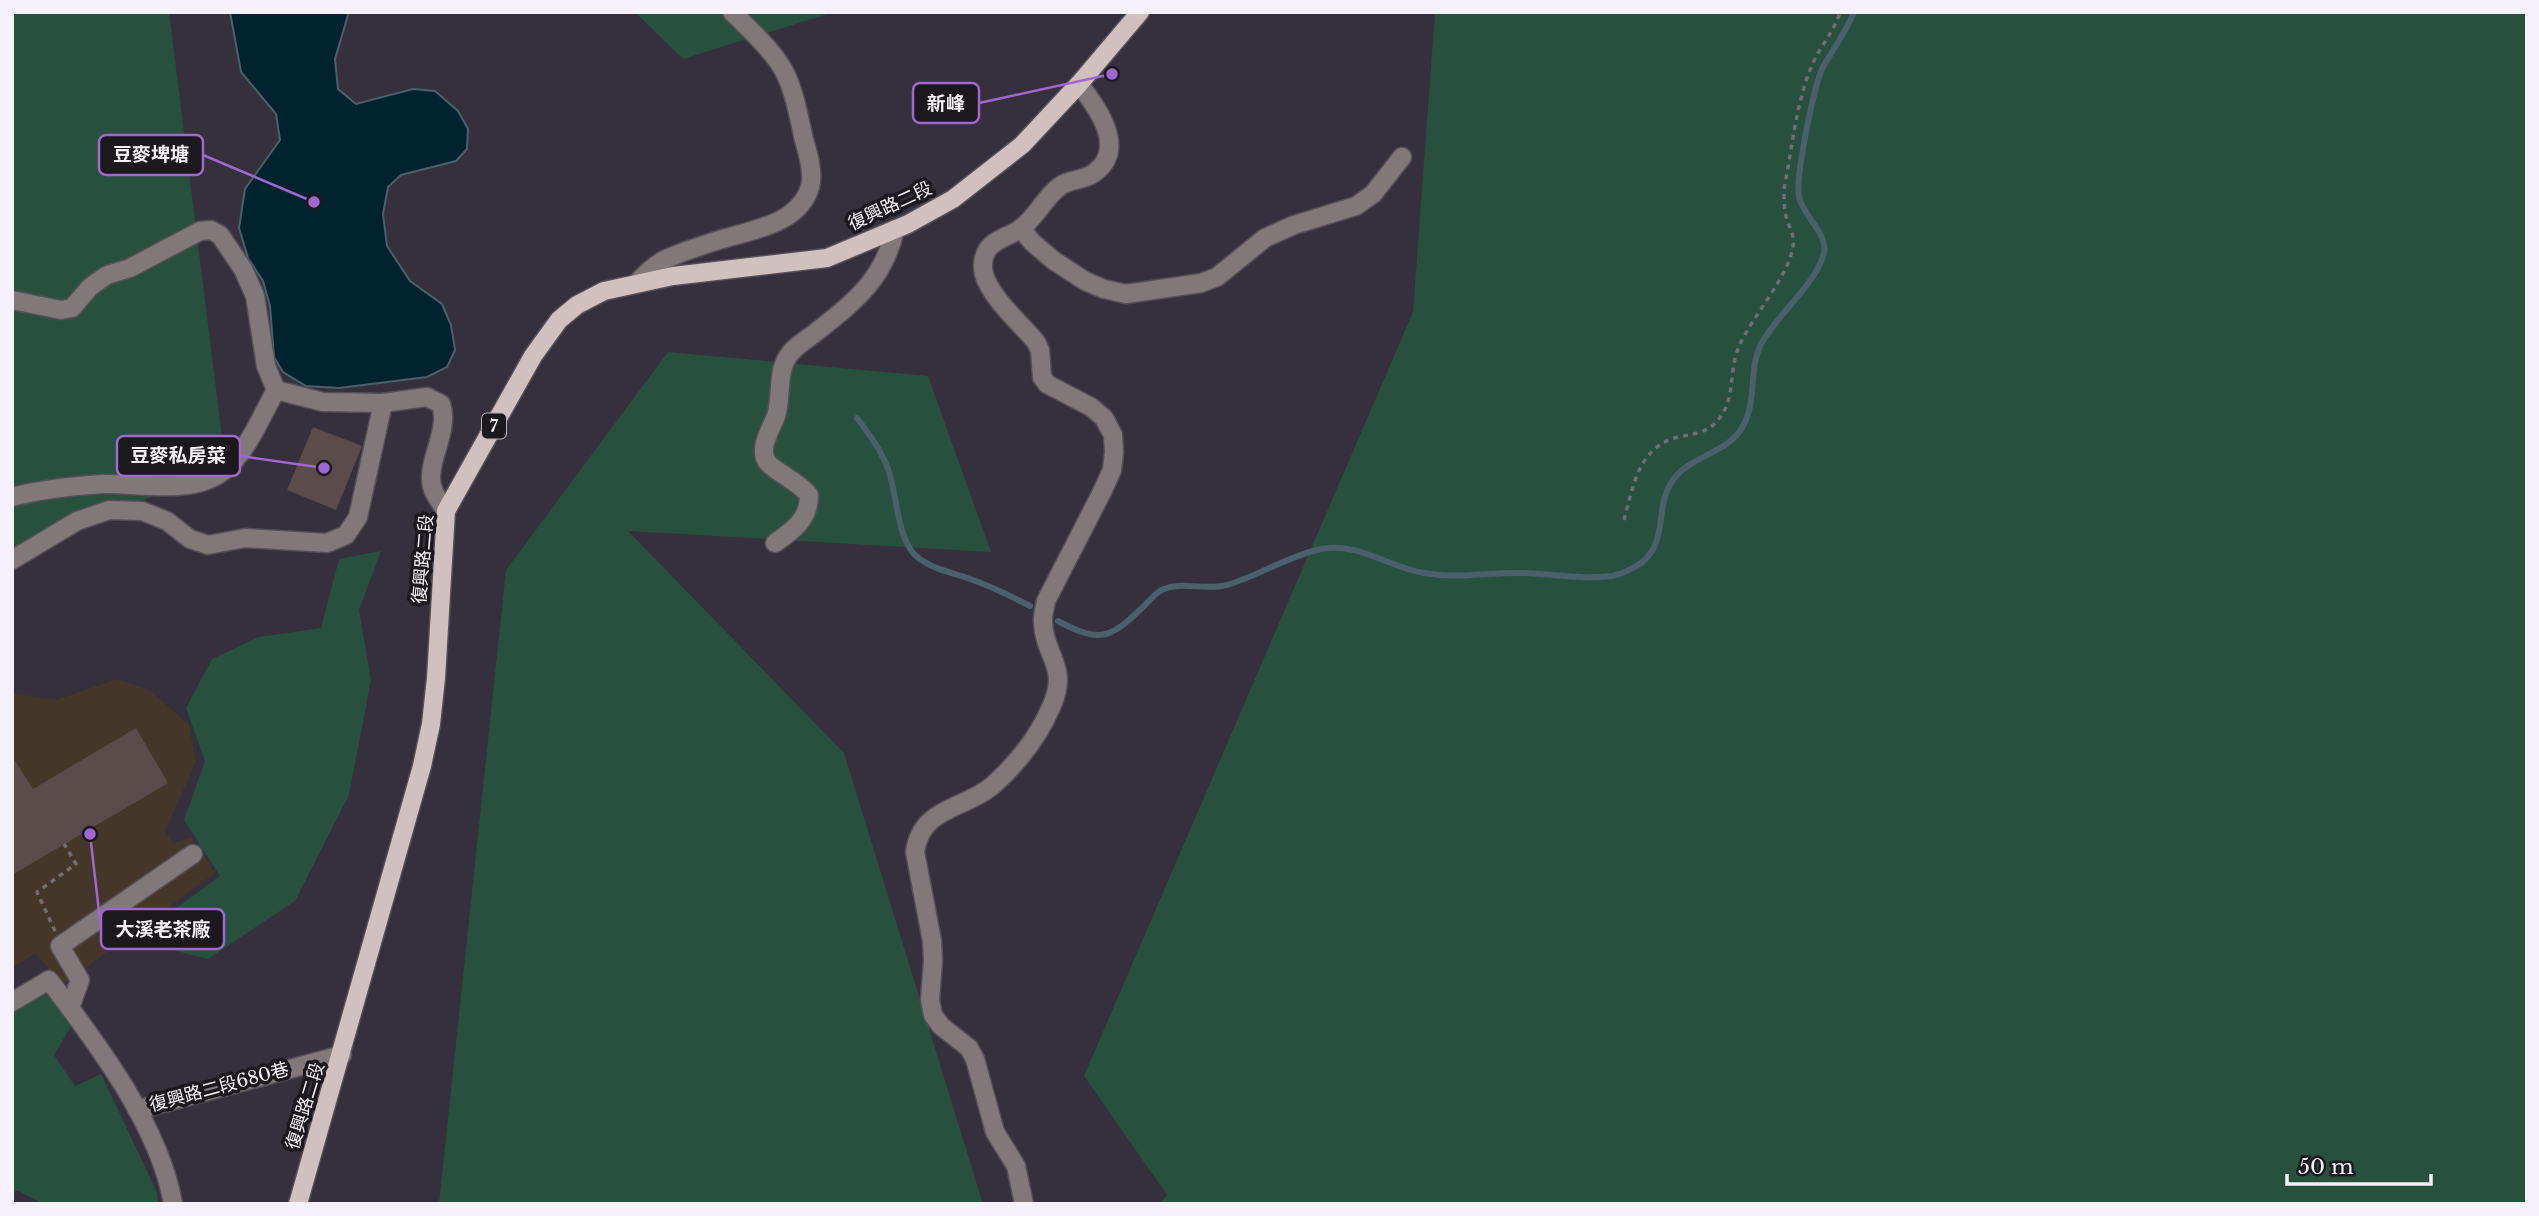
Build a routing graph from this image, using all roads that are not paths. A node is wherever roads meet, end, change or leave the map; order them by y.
1 (732, 12) edge
2 (1140, 12) edge
3 (1079, 84) junction
4 (1402, 157) dead end
5 (1021, 228) junction
6 (895, 229) junction
7 (637, 282) junction
8 (12, 300) edge
9 (276, 390) junction
10 (383, 403) junction
11 (12, 497) edge
12 (446, 511) junction
13 (775, 543) dead end
14 (12, 560) edge
15 (193, 854) dead end
16 (12, 1002) edge
17 (70, 1008) junction
18 (342, 1055) junction
19 (137, 1110) junction
20 (173, 1204) edge
21 (298, 1204) edge
22 (1024, 1204) edge

1 - 7 lane
2 - 3 main road, 復興路二段 / 7
3 - 5 lane
3 - 6 main road, 復興路二段 / 7
4 - 5 lane
5 - 22 lane
6 - 7 main road, 復興路二段 / 7
6 - 13 lane
7 - 12 main road, 復興路二段 / 7
8 - 9 lane
9 - 10 lane
9 - 11 lane
10 - 12 lane
10 - 14 lane
12 - 18 main road, 復興路二段 / 7
15 - 17 lane
16 - 17 lane
17 - 19 lane
18 - 19 lane, 復興路二段680巷
18 - 21 main road, 復興路二段 / 7
19 - 20 lane

